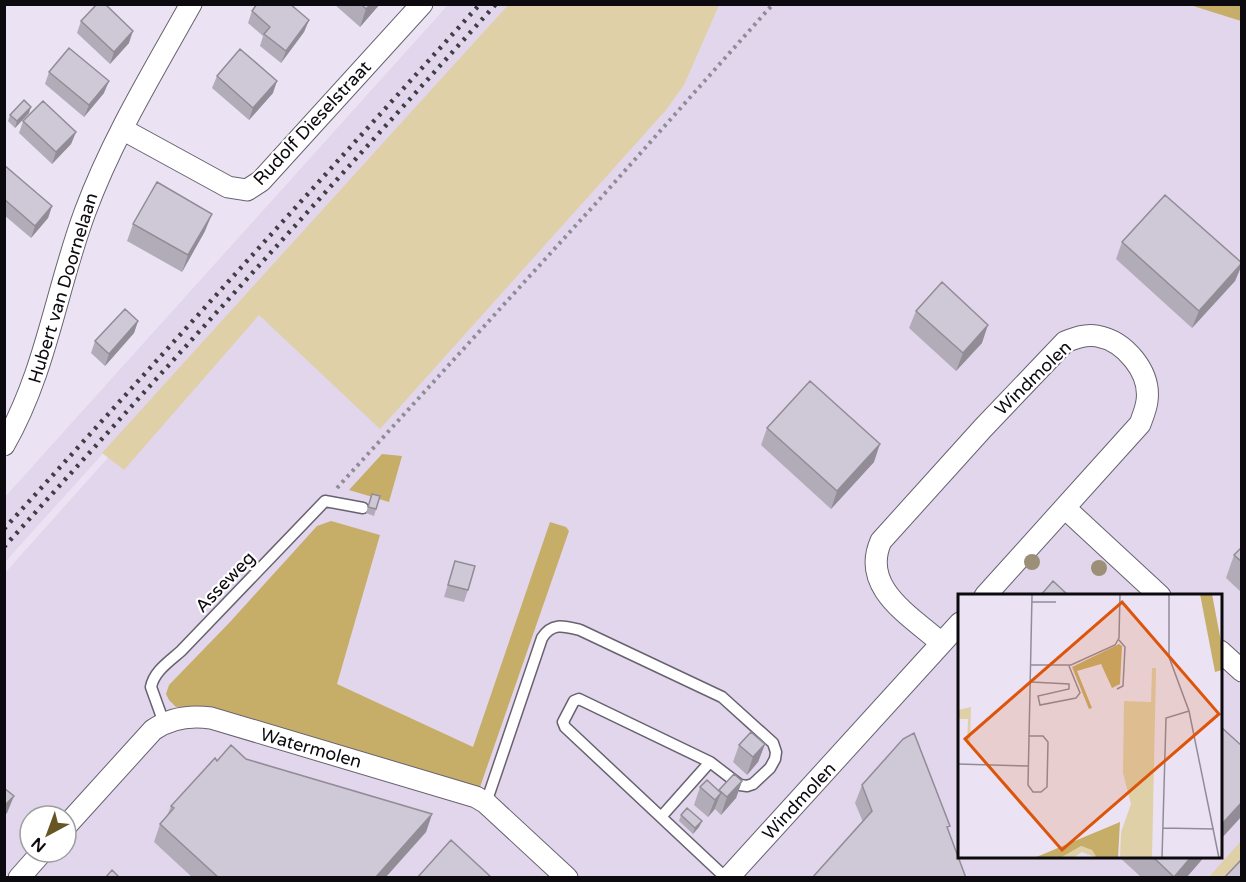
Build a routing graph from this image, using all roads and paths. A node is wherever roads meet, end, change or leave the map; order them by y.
1 (191, 4) edge
2 (422, 4) edge
3 (773, 4) edge
4 (122, 129) junction
5 (4, 445) edge
6 (325, 501) junction
7 (363, 508) dead end
8 (1065, 508) junction
9 (987, 594) edge
10 (1158, 594) edge
11 (958, 625) edge
12 (941, 643) junction
13 (1222, 652) edge
14 (1242, 671) edge
15 (164, 723) junction
16 (710, 762) junction
17 (486, 803) junction
18 (78, 813) edge
19 (661, 817) junction
20 (31, 864) edge
21 (19, 878) edge
22 (567, 878) edge
23 (727, 878) edge

1 - 4 street, Hubert van Doornelaan
2 - 4 street, Rudolf Dieselstraat
3 - 6 path
4 - 5 street, Hubert van Doornelaan
6 - 7 lane
6 - 15 lane, Asseweg
8 - 9 street, Windmolen
8 - 10 street
8 - 12 street, Windmolen
11 - 12 street, Windmolen
12 - 23 street, Windmolen
13 - 14 street
15 - 17 street, Watermolen
15 - 18 street, Watermolen
16 - 17 lane
16 - 19 lane
16 - 19 lane
17 - 22 street, Watermolen
19 - 23 lane
20 - 21 street

